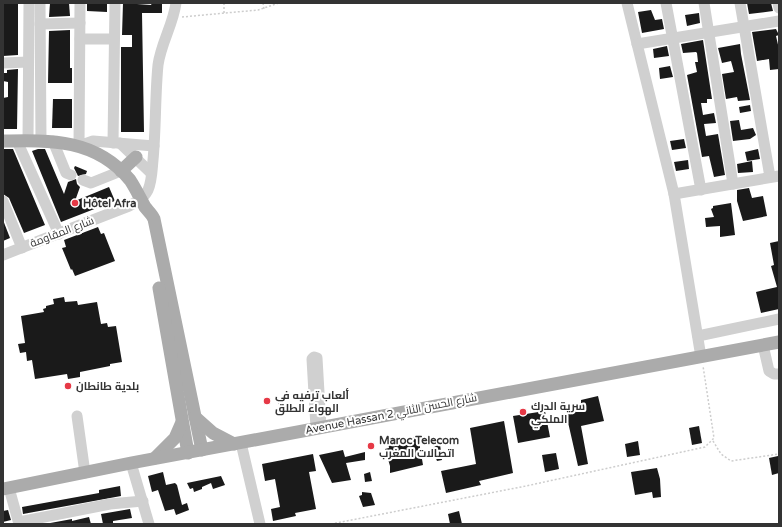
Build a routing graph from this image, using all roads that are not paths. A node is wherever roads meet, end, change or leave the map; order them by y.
1 (29, 3) edge
2 (40, 3) edge
3 (80, 3) edge
4 (114, 3) edge
5 (176, 3) edge
6 (628, 3) edge
7 (666, 3) edge
8 (704, 3) edge
9 (740, 3) edge
10 (778, 3) edge
11 (779, 8) edge
12 (779, 21) edge
13 (40, 24) junction
14 (80, 24) junction
15 (745, 26) junction
16 (710, 31) junction
17 (674, 37) junction
18 (80, 39) junction
19 (114, 39) junction
20 (637, 44) junction
21 (28, 62) junction
22 (3, 63) edge
23 (3, 141) edge
24 (35, 141) junction
25 (117, 143) junction
26 (79, 146) junction
27 (154, 146) junction
28 (136, 157) junction
29 (122, 171) junction
30 (151, 173) junction
31 (71, 175) dead end
32 (774, 177) edge
33 (83, 180) dead end
34 (733, 184) junction
35 (701, 190) junction
36 (674, 194) junction
37 (3, 201) edge
38 (144, 203) junction
39 (59, 234) junction
40 (22, 248) junction
41 (3, 255) edge
42 (779, 319) edge
43 (698, 336) junction
44 (779, 342) edge
45 (763, 345) junction
46 (701, 357) junction
47 (779, 374) edge
48 (316, 379) dead end
49 (78, 416) dead end
50 (188, 419) junction
51 (318, 428) junction
52 (238, 443) junction
53 (202, 450) junction
54 (188, 453) junction
55 (155, 458) junction
56 (131, 463) junction
57 (84, 473) junction
58 (6, 488) edge
59 (143, 501) junction
60 (19, 523) edge
61 (149, 524) edge
62 (260, 524) edge

1 - 21 street
2 - 13 street
3 - 14 street
4 - 19 street
5 - 27 street
6 - 20 street
7 - 17 street
8 - 16 street
9 - 15 street
10 - 11 street
12 - 15 street
13 - 14 street
13 - 24 street
14 - 18 street
15 - 16 street
15 - 32 street
16 - 17 street
16 - 34 street
17 - 20 street
17 - 35 street
18 - 19 street
18 - 26 street
19 - 25 street
20 - 36 street
21 - 22 street
21 - 24 street
23 - 24 main road
24 - 26 main road
24 - 31 street
24 - 39 street
25 - 26 street
25 - 27 street
25 - 28 street
26 - 29 main road
27 - 30 street
28 - 29 main road
28 - 30 street
29 - 33 street
29 - 38 main road
30 - 38 street
32 - 34 street
34 - 35 street
35 - 36 street
36 - 43 street
37 - 40 street
38 - 39 street, شارع المقاومة
38 - 50 main road
39 - 40 street, شارع المقاومة
40 - 41 street, شارع المقاومة
42 - 43 street
43 - 46 street
44 - 45 main road, Avenue Hassan 2 شارع الحسن الثاني
45 - 46 main road, Avenue Hassan 2 شارع الحسن الثاني
45 - 47 street
46 - 51 main road, Avenue Hassan 2 شارع الحسن الثاني
48 - 51 street
49 - 57 street
50 - 52 main road
50 - 53 main road
50 - 54 main road
50 - 55 main road
51 - 52 main road, Avenue Hassan 2 شارع الحسن الثاني
52 - 53 main road, Avenue Hassan 2 شارع الحسن الثاني
52 - 62 street
53 - 54 main road, Avenue Hassan 2 شارع الحسن الثاني
54 - 55 main road, Avenue Hassan 2 شارع الحسن الثاني
55 - 56 main road, Avenue Hassan 2 شارع الحسن الثاني
56 - 57 main road, Avenue Hassan 2 شارع الحسن الثاني
56 - 59 street
57 - 58 main road, Avenue Hassan 2 شارع الحسن الثاني
58 - 60 street
59 - 60 street
59 - 61 street

